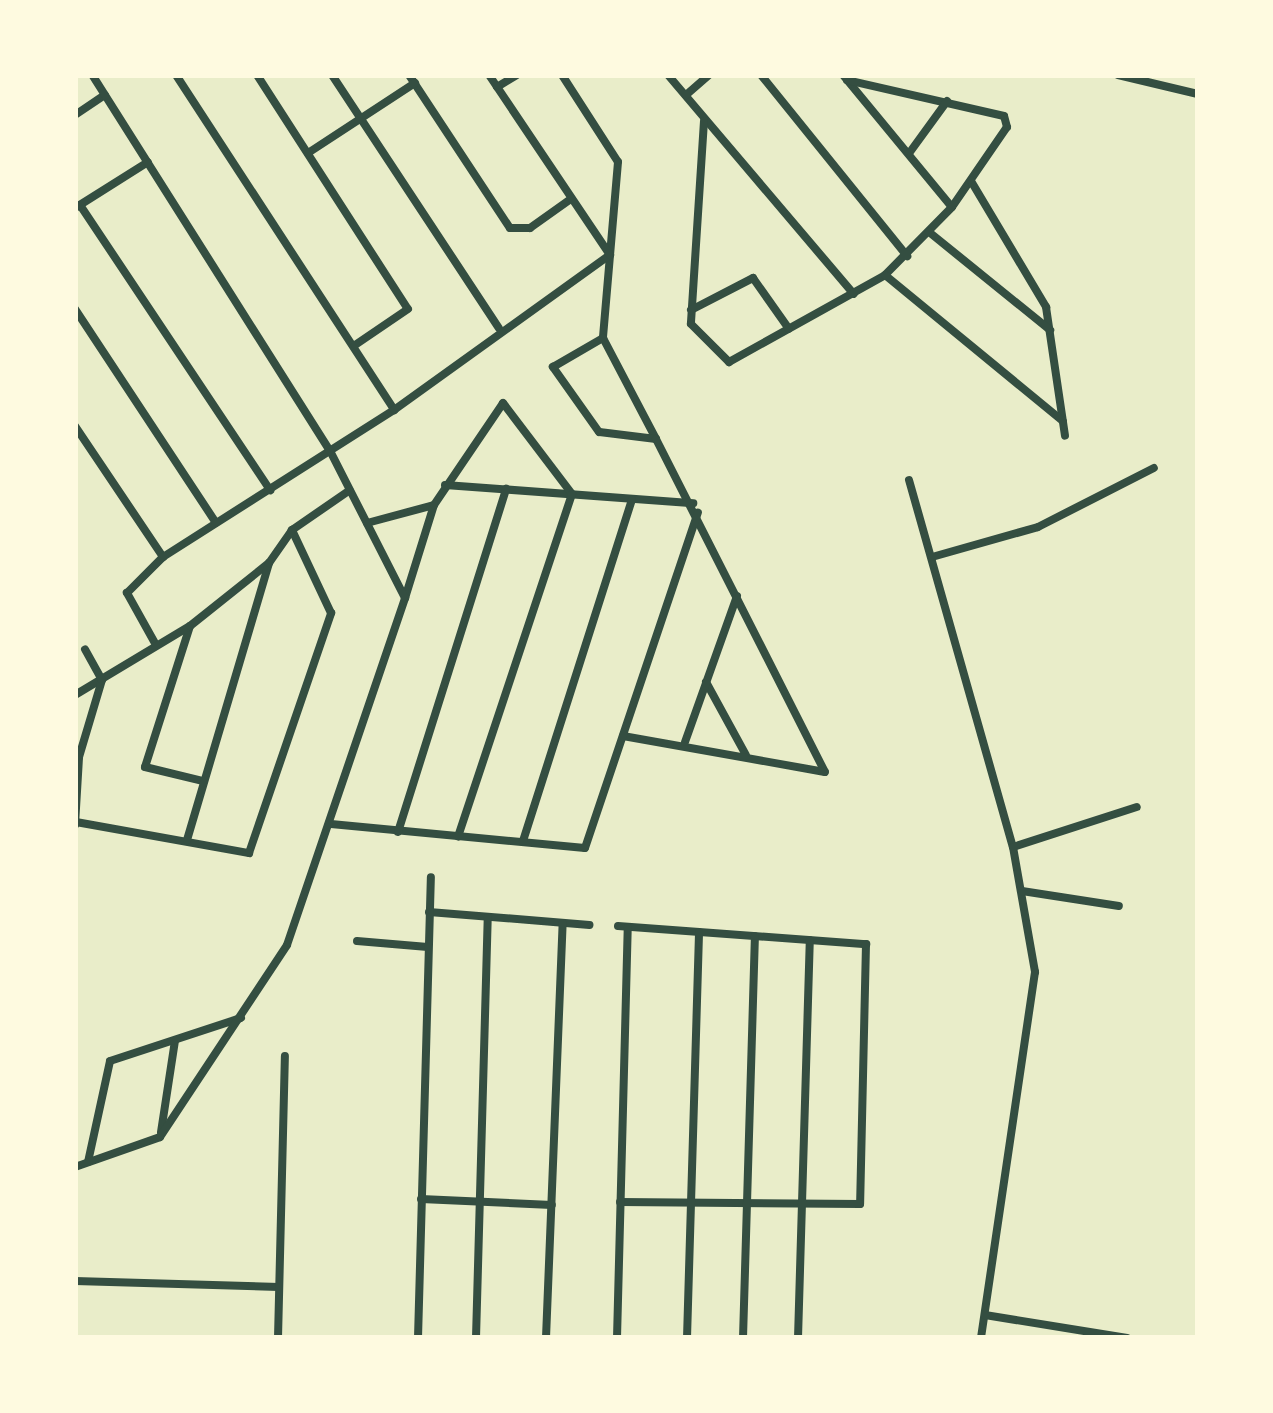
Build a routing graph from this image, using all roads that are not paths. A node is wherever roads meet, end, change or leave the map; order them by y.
1 (92, 75) edge
2 (176, 75) edge
3 (257, 75) edge
4 (332, 75) edge
5 (490, 75) edge
6 (517, 75) edge
7 (562, 75) edge
8 (668, 75) edge
9 (709, 75) edge
10 (761, 75) edge
11 (1118, 75) edge
12 (1168, 75) edge
13 (845, 78) edge
14 (412, 79) edge
15 (1155, 84) junction
16 (497, 87) junction
17 (1198, 94) edge
18 (686, 95) junction
19 (104, 96) junction
20 (947, 102) junction
21 (75, 115) edge
22 (360, 118) junction
23 (704, 121) junction
24 (910, 152) junction
25 (308, 154) junction
26 (148, 162) junction
27 (972, 182) junction
28 (568, 201) junction
29 (77, 206) edge
30 (952, 207) junction
31 (929, 232) junction
32 (610, 255) junction
33 (906, 256) junction
34 (885, 275) junction
35 (854, 294) junction
36 (75, 308) edge
37 (691, 310) junction
38 (499, 328) junction
39 (789, 329) junction
40 (1050, 330) junction
41 (602, 338) junction
42 (355, 345) junction
43 (394, 410) junction
44 (1064, 422) junction
45 (75, 426) edge
46 (1066, 436) dead end
47 (656, 440) junction
48 (330, 451) junction
49 (1154, 468) dead end
50 (908, 480) dead end
51 (445, 485) junction
52 (506, 489) junction
53 (270, 490) junction
54 (350, 490) junction
55 (572, 494) junction
56 (632, 500) junction
57 (434, 504) junction
58 (696, 508) junction
59 (368, 522) junction
60 (216, 524) junction
61 (292, 530) junction
62 (162, 557) junction
63 (932, 557) junction
64 (269, 564) junction
65 (738, 596) junction
66 (404, 598) junction
67 (190, 626) junction
68 (156, 644) junction
69 (85, 650) dead end
70 (102, 680) junction
71 (706, 682) junction
72 (75, 695) edge
73 (623, 736) junction
74 (685, 742) junction
75 (746, 756) junction
76 (204, 780) junction
77 (1137, 808) dead end
78 (75, 824) edge
79 (331, 824) junction
80 (398, 832) junction
81 (458, 837) junction
82 (187, 840) junction
83 (523, 841) junction
84 (1013, 847) junction
85 (431, 878) dead end
86 (1022, 891) junction
87 (1119, 906) dead end
88 (429, 912) junction
89 (488, 917) junction
90 (563, 922) junction
91 (589, 925) dead end
92 (699, 932) junction
93 (755, 936) junction
94 (810, 940) junction
95 (357, 942) dead end
96 (428, 947) junction
97 (241, 1018) junction
98 (175, 1040) junction
99 (285, 1056) dead end
100 (160, 1136) junction
101 (88, 1162) junction
102 (75, 1168) edge
103 (421, 1199) junction
104 (480, 1201) junction
105 (620, 1202) junction
106 (691, 1202) junction
107 (746, 1203) junction
108 (804, 1204) junction
109 (552, 1205) junction
110 (75, 1281) edge
111 (279, 1287) junction
112 (985, 1315) junction
113 (278, 1338) edge
114 (418, 1338) edge
115 (476, 1338) edge
116 (546, 1338) edge
117 (617, 1338) edge
118 (687, 1338) edge
119 (743, 1338) edge
120 (798, 1338) edge
121 (981, 1338) edge
122 (1126, 1338) edge

1 - 19 street
2 - 42 street
3 - 25 street
4 - 22 street
5 - 16 street
6 - 16 street
7 - 32 street
8 - 18 street
9 - 18 street
10 - 33 street
11 - 15 street
12 - 15 street
13 - 20 street
13 - 24 street
14 - 22 street
14 - 28 street
15 - 17 street
16 - 28 street
18 - 23 street
19 - 21 street
19 - 26 street
20 - 24 street
20 - 27 street
22 - 25 street
22 - 38 street
23 - 35 street
23 - 37 street
24 - 30 street
25 - 42 street
26 - 29 street
26 - 48 street
27 - 30 street
27 - 40 street
28 - 32 street
29 - 53 street
30 - 31 street
31 - 33 street
31 - 40 street
32 - 38 street
32 - 41 street
33 - 34 street
34 - 35 street
34 - 44 street
35 - 39 street
36 - 60 street
37 - 39 street
37 - 39 street
38 - 43 street
40 - 44 street
41 - 47 street
41 - 47 street
42 - 43 street
43 - 48 street
44 - 46 street
45 - 62 street
47 - 58 street
48 - 53 street
48 - 54 street
49 - 63 street
50 - 63 street
51 - 52 street
51 - 55 street
51 - 57 street
52 - 55 street
52 - 80 street
53 - 60 street
54 - 59 street
54 - 61 street
55 - 56 street
55 - 81 street
56 - 58 street
56 - 83 street
57 - 59 street
57 - 66 street
58 - 65 street
58 - 73 street
59 - 66 street
60 - 62 street
61 - 64 street
61 - 82 street
62 - 68 street
63 - 84 street
64 - 67 street
64 - 76 street
65 - 71 street
65 - 75 street
66 - 79 street
67 - 68 street
67 - 76 street
68 - 70 street
69 - 70 street
70 - 72 street
70 - 78 street
71 - 74 street
71 - 75 street
73 - 74 street
73 - 83 street
74 - 75 street
76 - 82 street
77 - 84 street
78 - 82 street
79 - 80 street
79 - 97 street
80 - 81 street
81 - 83 street
84 - 86 street
85 - 88 street
86 - 87 street
86 - 112 street
88 - 89 street
88 - 96 street
89 - 90 street
89 - 104 street
90 - 91 street
90 - 109 street
92 - 93 street
92 - 105 street
92 - 106 street
93 - 94 street
93 - 107 street
94 - 108 street
94 - 108 street
95 - 96 street
96 - 103 street
97 - 98 street
97 - 100 street
98 - 100 street
98 - 101 street
99 - 111 street
100 - 101 street
101 - 102 street
103 - 104 street
103 - 114 street
104 - 109 street
104 - 115 street
105 - 106 street
105 - 117 street
106 - 107 street
106 - 118 street
107 - 108 street
107 - 119 street
108 - 120 street
109 - 116 street
110 - 111 street
111 - 113 street
112 - 121 street
112 - 122 street

